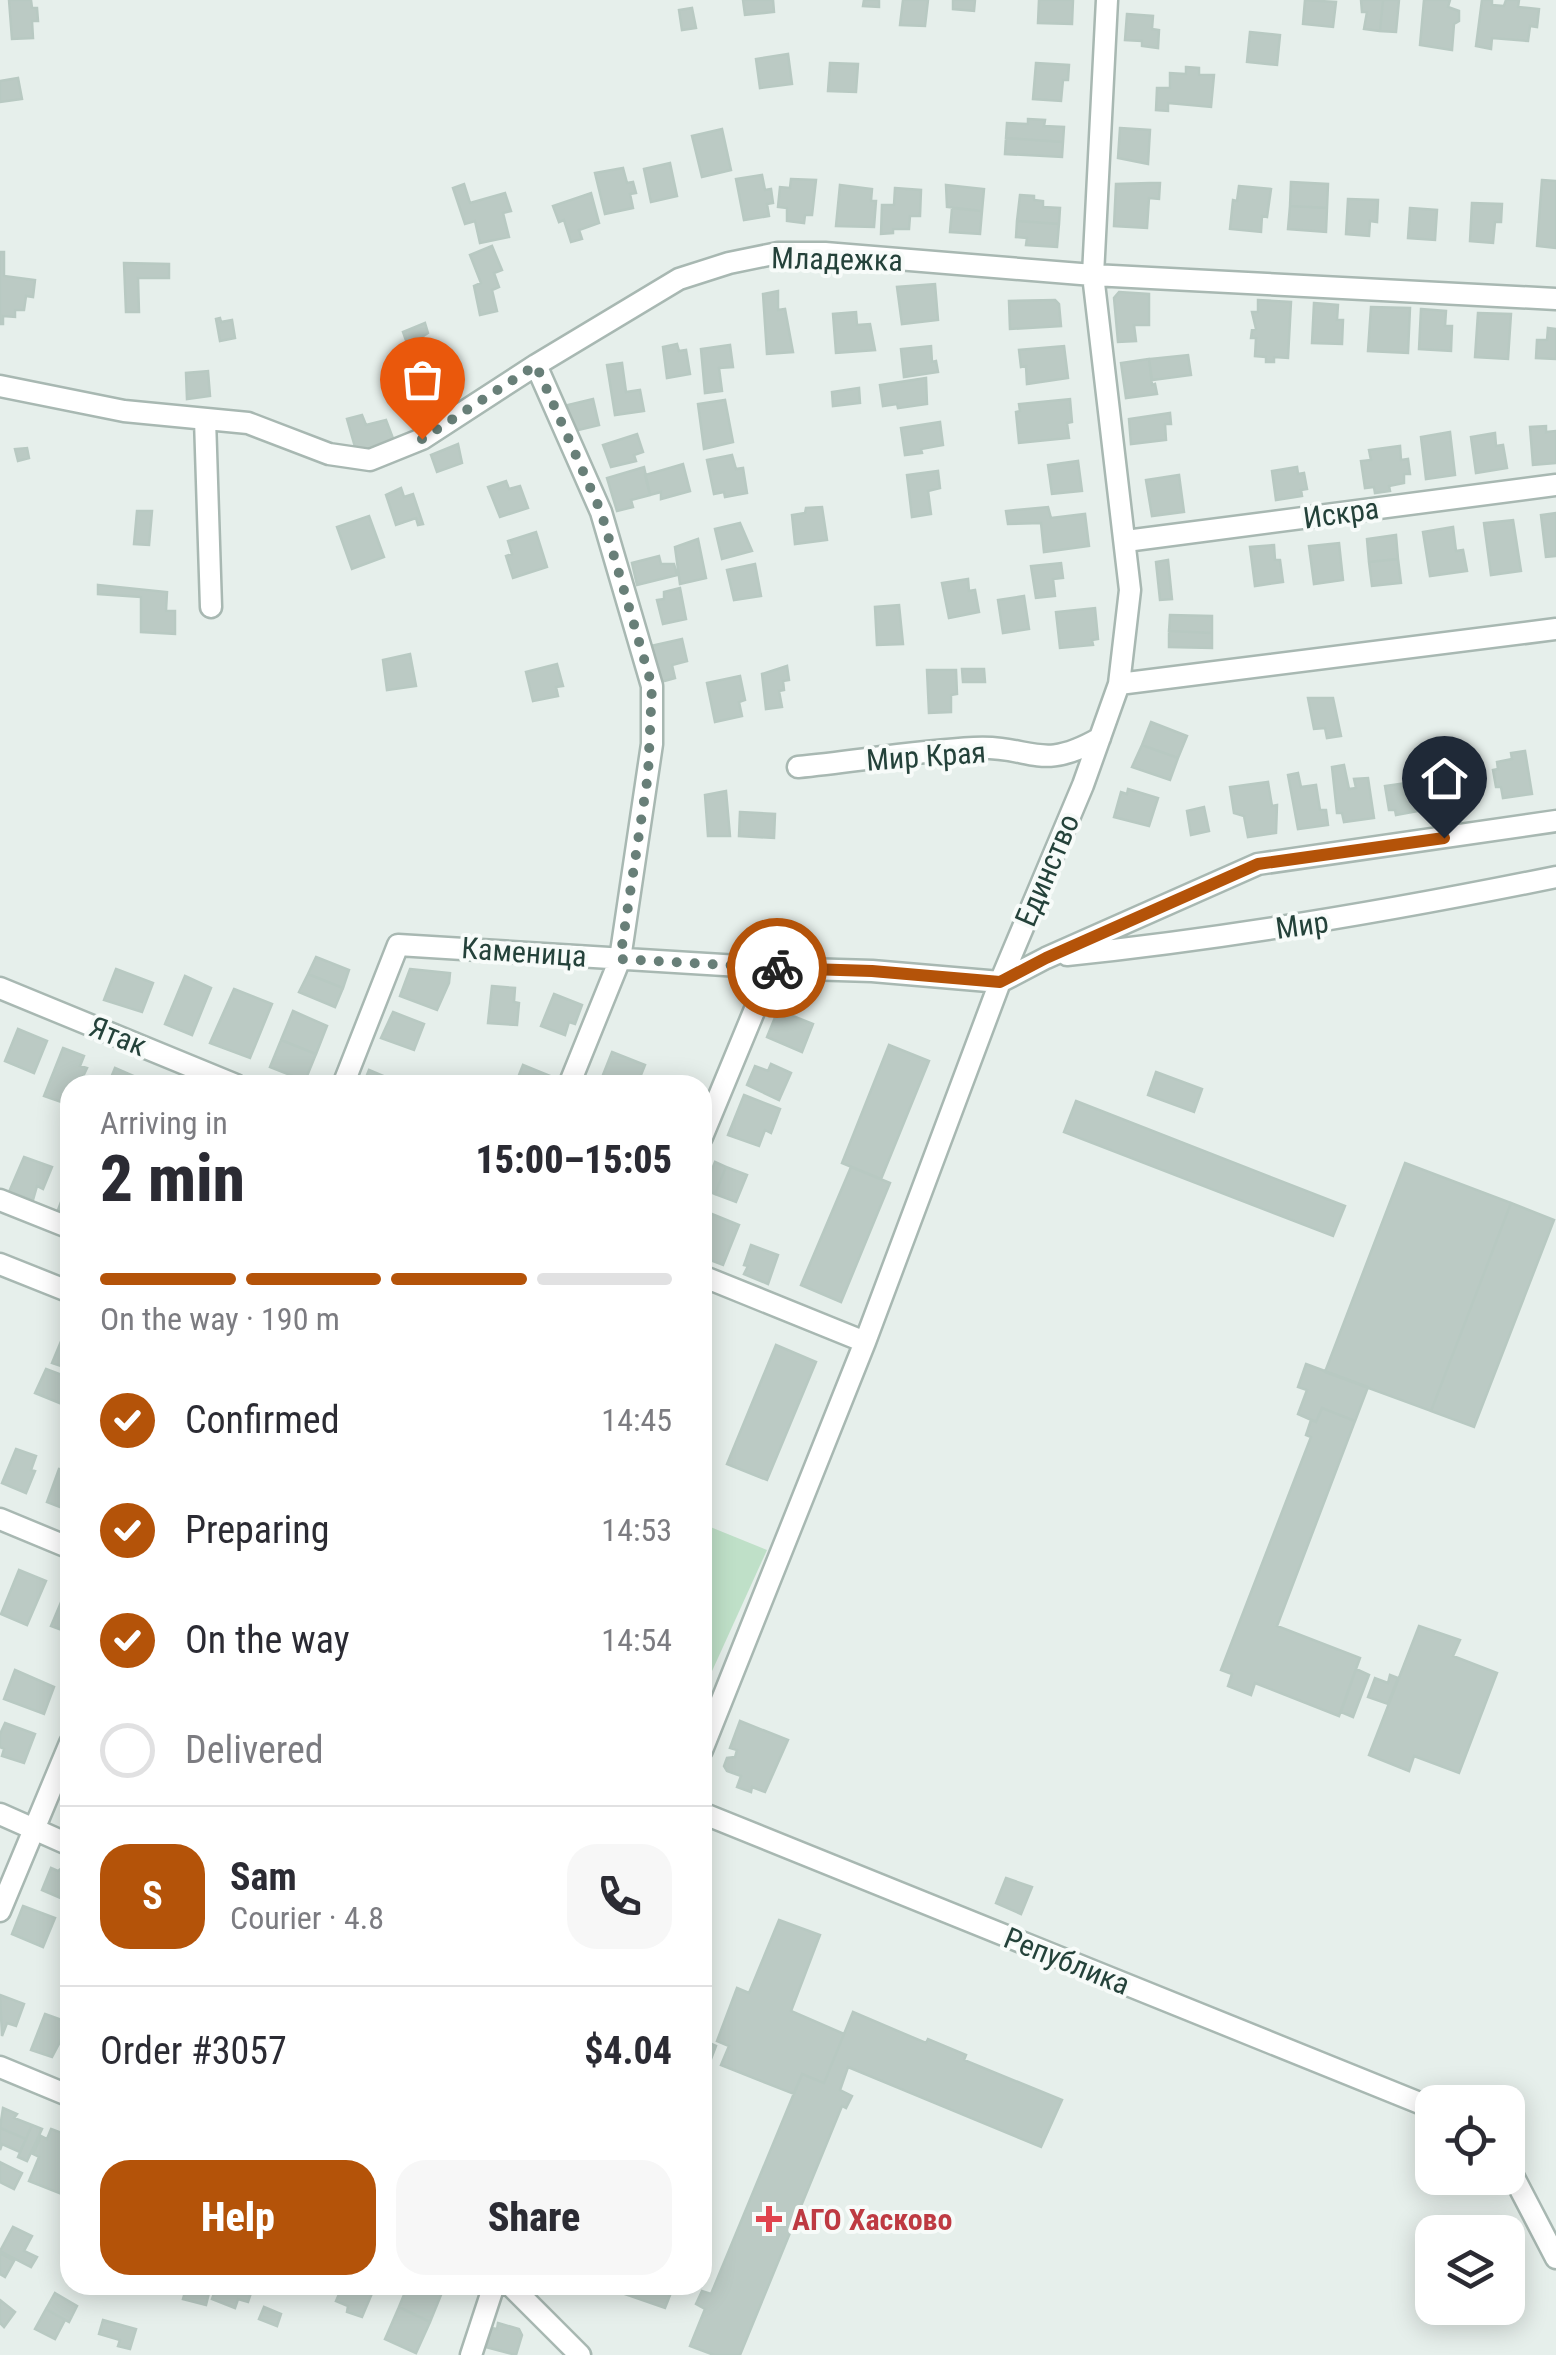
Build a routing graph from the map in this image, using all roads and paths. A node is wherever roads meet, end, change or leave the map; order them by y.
1 (1107, 0) edge
2 (1094, 275) junction
3 (1556, 300) edge
4 (536, 365) junction
5 (0, 386) edge
6 (205, 418) junction
7 (1556, 485) edge
8 (1126, 542) junction
9 (211, 607) dead end
10 (1556, 628) edge
11 (1119, 684) junction
12 (1100, 738) junction
13 (1053, 758) junction
14 (798, 767) dead end
15 (1083, 785) junction
16 (1556, 821) edge
17 (1556, 877) edge
18 (1046, 958) junction
19 (620, 959) junction
20 (772, 968) junction
21 (1000, 982) junction
22 (0, 988) edge
23 (212, 1075) edge
24 (346, 1075) edge
25 (573, 1075) edge
26 (712, 1113) edge
27 (0, 1200) edge
28 (60, 1224) edge
29 (0, 1264) edge
30 (712, 1280) edge
31 (60, 1288) edge
32 (866, 1342) junction
33 (0, 1519) edge
34 (60, 1544) edge
35 (712, 1725) edge
36 (60, 1766) edge
37 (0, 1814) edge
38 (712, 1816) edge
39 (34, 1828) junction
40 (60, 1840) edge
41 (0, 1911) edge
42 (0, 2067) edge
43 (60, 2092) edge
44 (1415, 2101) edge
45 (1523, 2195) edge
46 (1556, 2258) edge
47 (491, 2295) edge
48 (520, 2295) edge
49 (471, 2355) edge
50 (580, 2355) edge

1 - 2 street, Единство
2 - 3 street, Младежка
2 - 4 street, Младежка
2 - 8 street, Единство
4 - 6 street, Младежка
4 - 19 street
5 - 6 street, Младежка
6 - 9 street
7 - 8 street, Искра
8 - 11 street, Единство
10 - 11 street
11 - 12 street, Единство
12 - 13 street
12 - 15 street, Единство
13 - 14 street, Мир Края
13 - 15 street
15 - 21 street, Единство
16 - 18 street, Мир
17 - 18 street, Мир
18 - 21 street, Мир
19 - 20 street, Каменица
19 - 24 street, Каменица
19 - 25 street
20 - 21 street, Каменица
20 - 26 street
21 - 32 street, Единство
22 - 23 street, Ятак
27 - 28 street
29 - 31 street
30 - 32 street
32 - 35 street, Единство
33 - 34 street
36 - 39 street
37 - 39 street
38 - 44 street, Република
39 - 40 street
39 - 41 street
42 - 43 street
45 - 46 street
47 - 49 street
48 - 50 street

